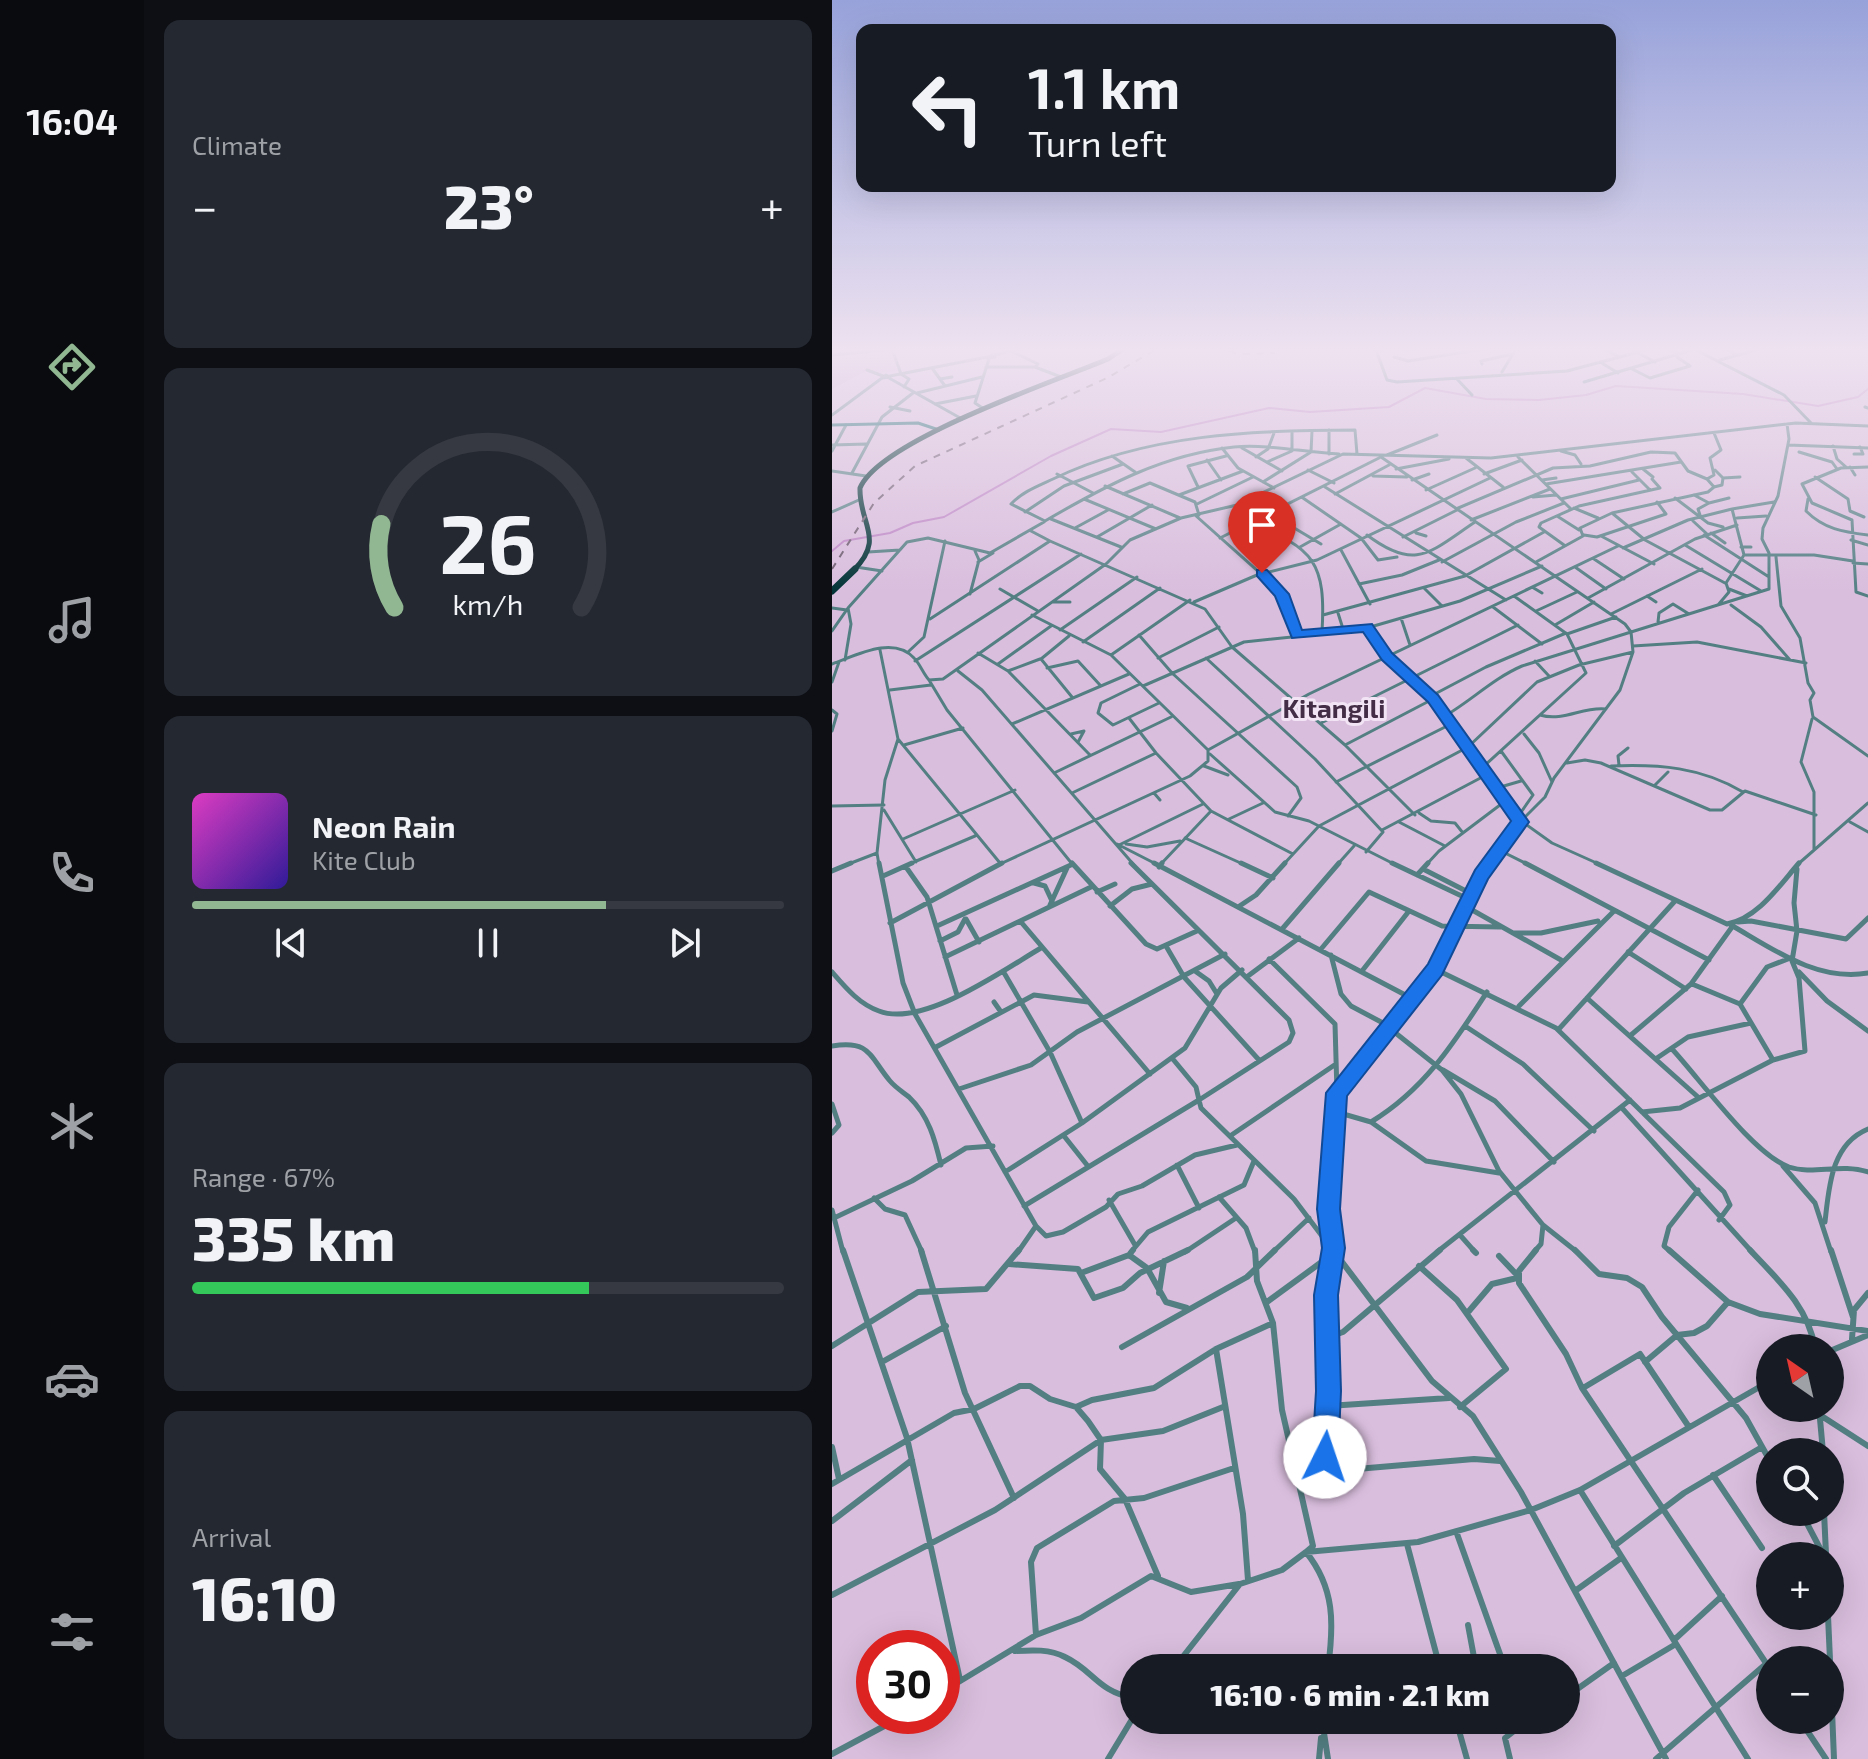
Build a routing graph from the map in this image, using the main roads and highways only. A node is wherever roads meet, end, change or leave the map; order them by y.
1 (939, 430) edge
2 (832, 591) edge

1 - 2 highway

